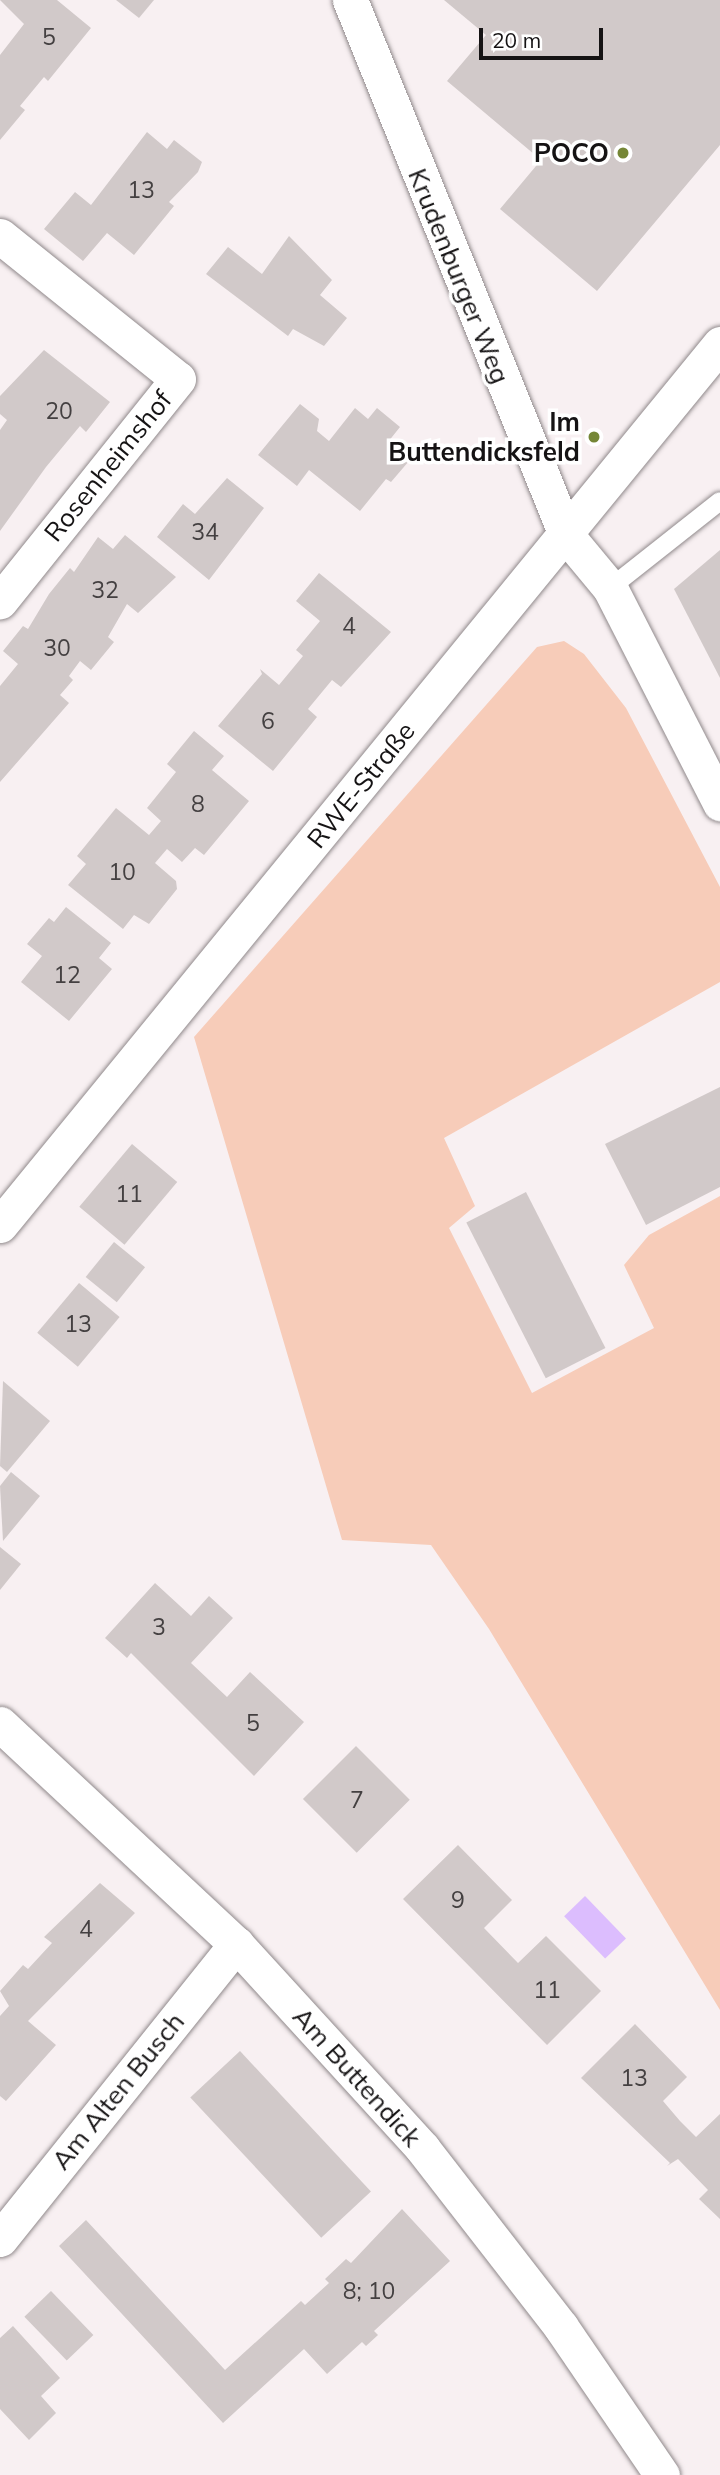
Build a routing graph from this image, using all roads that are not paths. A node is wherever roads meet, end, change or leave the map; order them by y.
1 (350, 0) edge
2 (0, 236) edge
3 (720, 344) edge
4 (720, 501) edge
5 (566, 535) junction
6 (610, 588) junction
7 (0, 601) edge
8 (720, 803) edge
9 (0, 1225) edge
10 (0, 1724) edge
11 (236, 1944) junction
12 (0, 2239) edge
13 (662, 2475) edge

1 - 5 street, Krudenburger Weg
2 - 7 street, Rosenheimshof
3 - 5 street, RWE-Straße
4 - 6 lane
5 - 6 street, Krudenburger Weg
5 - 9 street, RWE-Straße
6 - 8 street, Krudenburger Weg
10 - 11 street, Am Buttendick
11 - 12 street, Am Alten Busch
11 - 13 street, Am Buttendick

